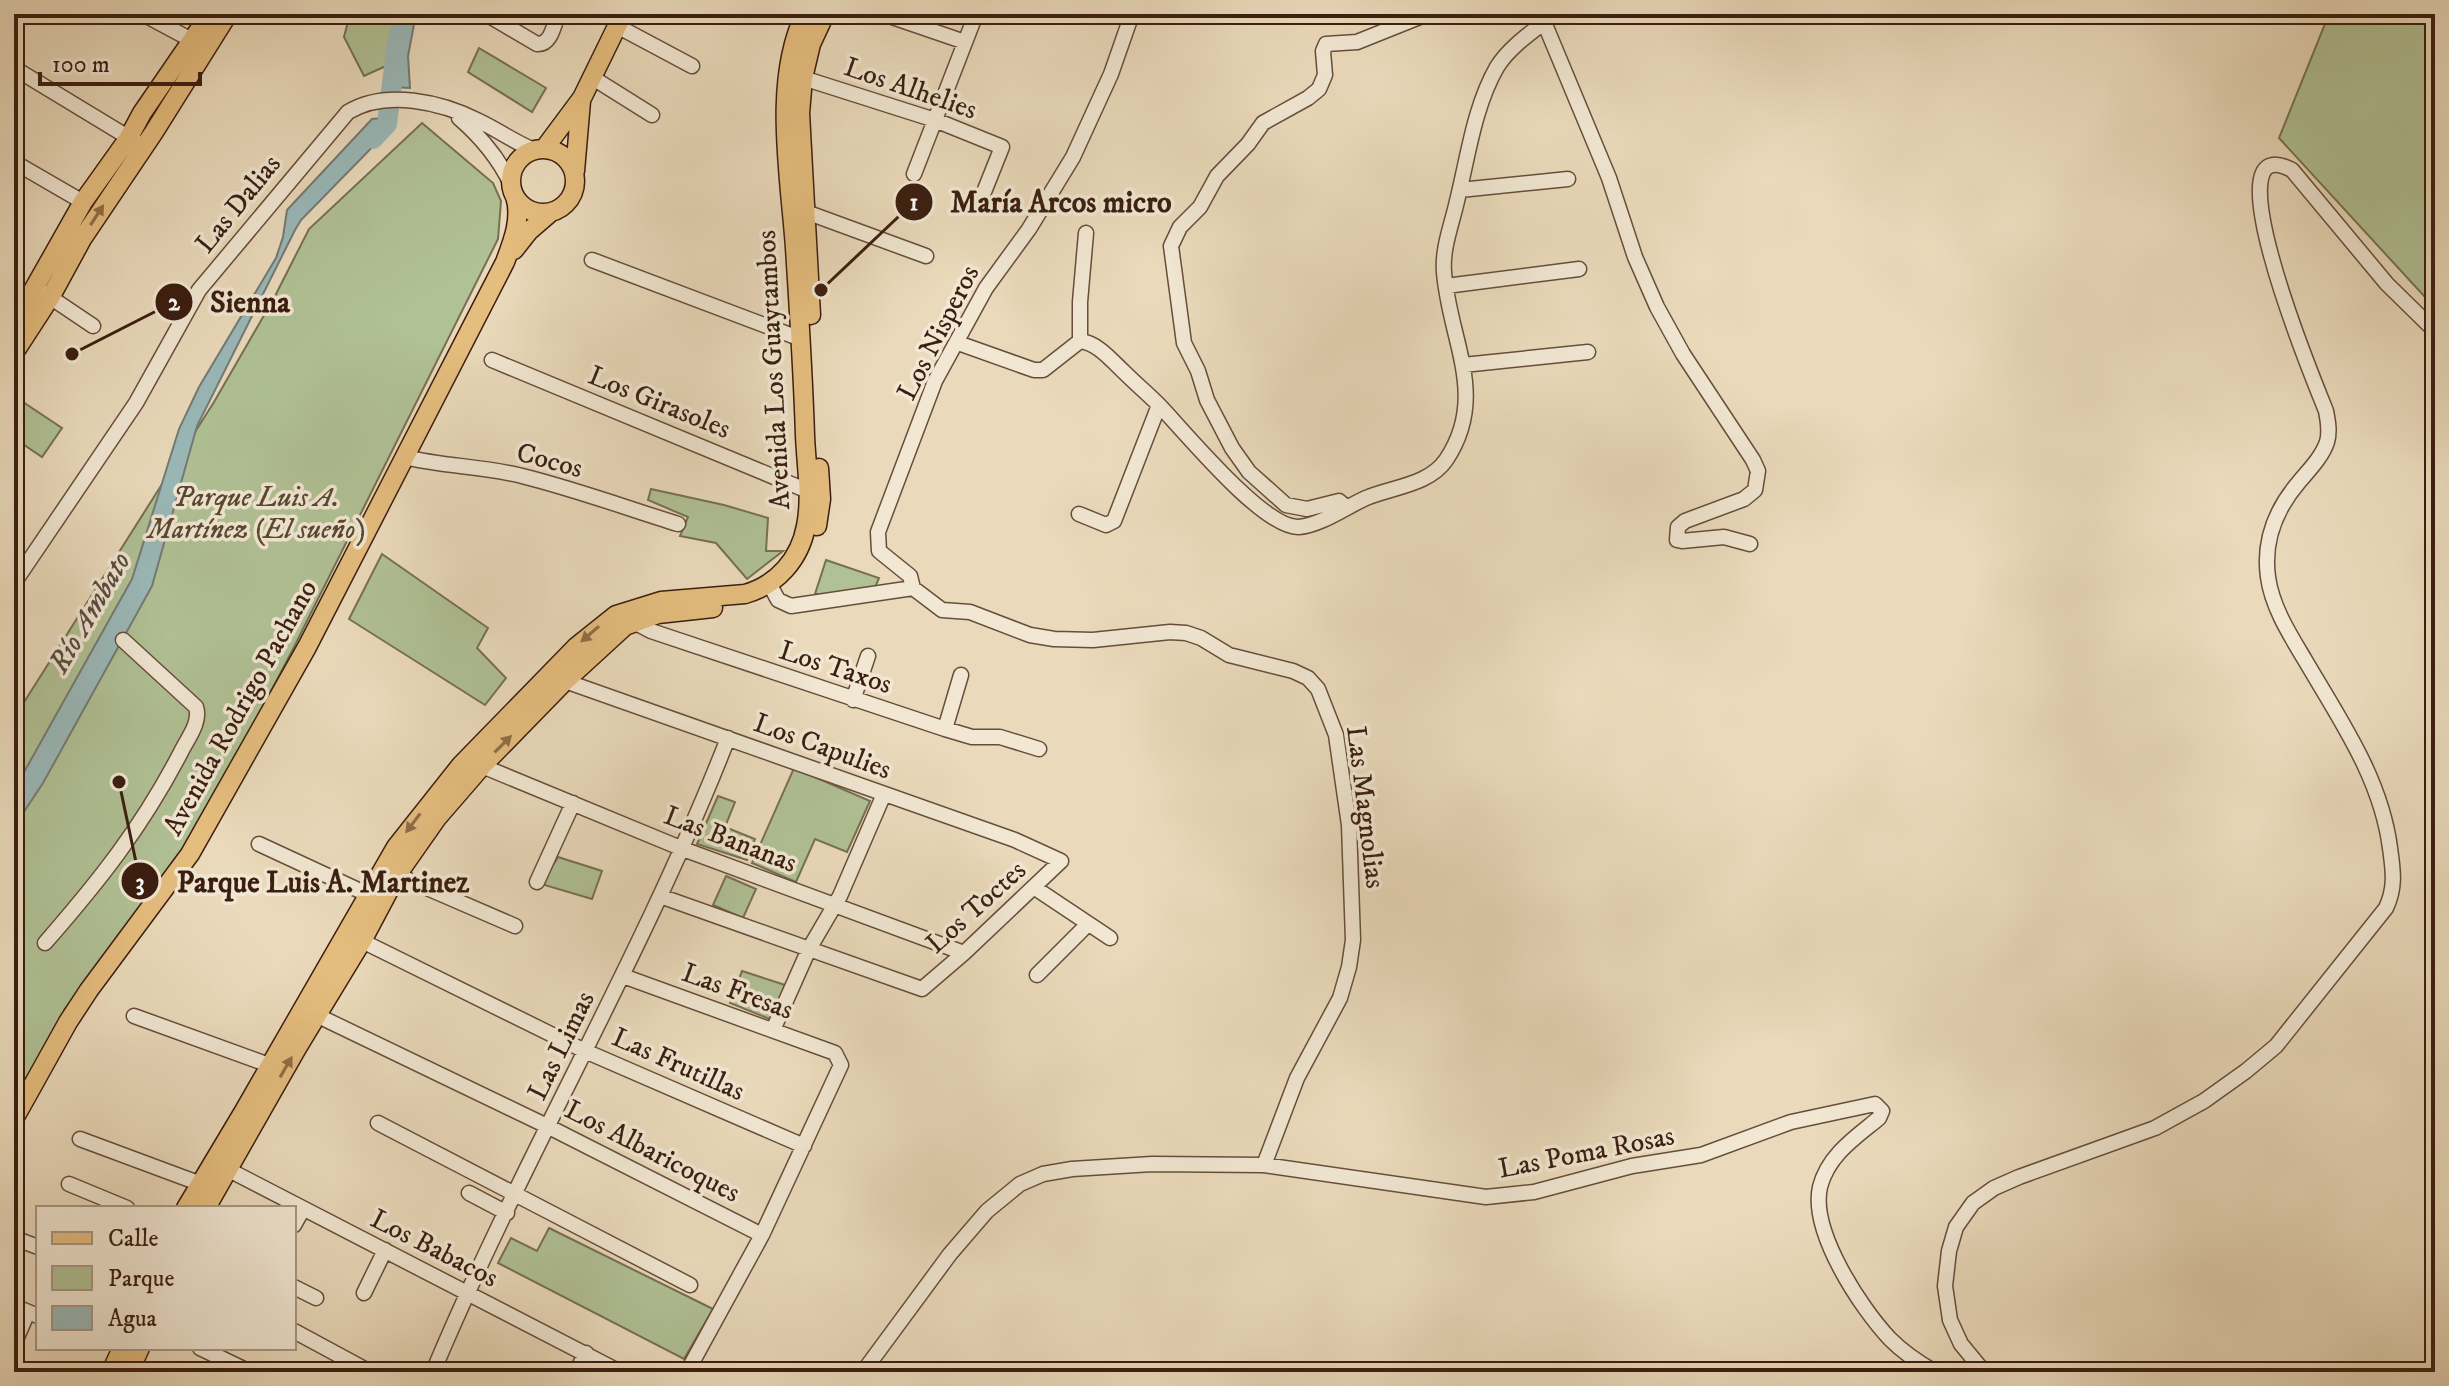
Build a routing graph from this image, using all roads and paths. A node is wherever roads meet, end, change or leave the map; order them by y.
1 (143, 14) edge
2 (210, 14) edge
3 (228, 14) edge
4 (486, 14) edge
5 (558, 14) edge
6 (805, 14) edge
7 (825, 14) edge
8 (976, 14) edge
9 (1132, 14) edge
10 (1427, 14) edge
11 (889, 16) edge
12 (1550, 18) edge
13 (620, 20) edge
14 (965, 42) junction
15 (200, 45) junction
16 (692, 66) dead end
17 (14, 68) edge
18 (593, 78) junction
19 (803, 78) junction
20 (582, 98) junction
21 (449, 109) junction
22 (652, 115) dead end
23 (935, 120) junction
24 (136, 142) junction
25 (539, 149) junction
26 (14, 162) edge
27 (575, 171) junction
28 (914, 174) dead end
29 (110, 179) junction
30 (1568, 179) dead end
31 (513, 190) junction
32 (1460, 190) junction
33 (984, 192) dead end
34 (83, 202) junction
35 (551, 212) junction
36 (806, 212) junction
37 (1086, 233) dead end
38 (74, 236) junction
39 (926, 256) dead end
40 (592, 260) dead end
41 (505, 262) junction
42 (1579, 269) dead end
43 (1446, 286) junction
44 (43, 292) junction
45 (14, 324) edge
46 (93, 326) dead end
47 (2435, 331) edge
48 (1080, 341) junction
49 (958, 343) junction
50 (805, 348) junction
51 (1588, 352) dead end
52 (14, 353) edge
53 (492, 360) dead end
54 (1463, 365) junction
55 (1159, 405) junction
56 (405, 457) junction
57 (808, 491) junction
58 (1346, 507) junction
59 (1079, 514) dead end
60 (678, 524) dead end
61 (1750, 544) dead end
62 (802, 552) junction
63 (14, 583) edge
64 (913, 588) junction
65 (772, 590) junction
66 (633, 615) junction
67 (123, 640) dead end
68 (868, 656) dead end
69 (961, 675) dead end
70 (565, 681) junction
71 (853, 700) junction
72 (945, 729) junction
73 (728, 738) junction
74 (1039, 749) dead end
75 (482, 766) junction
76 (884, 794) junction
77 (573, 803) junction
78 (259, 844) dead end
79 (683, 849) junction
80 (1061, 861) joint
81 (397, 875) junction
82 (537, 882) dead end
83 (1035, 888) junction
84 (369, 895) junction
85 (660, 896) junction
86 (835, 906) junction
87 (1088, 924) junction
88 (515, 926) dead end
89 (1110, 938) dead end
90 (362, 941) junction
91 (45, 943) dead end
92 (809, 949) junction
93 (964, 953) junction
94 (1037, 975) dead end
95 (623, 976) junction
96 (310, 1012) junction
97 (134, 1016) dead end
98 (773, 1030) junction
99 (585, 1051) junction
100 (269, 1065) junction
101 (14, 1119) edge
102 (378, 1123) dead end
103 (549, 1127) junction
104 (80, 1139) dead end
105 (804, 1146) junction
106 (1264, 1165) junction
107 (227, 1169) junction
108 (69, 1184) dead end
109 (201, 1184) junction
110 (469, 1193) dead end
111 (515, 1196) junction
112 (122, 1206) edge
113 (187, 1206) edge
114 (207, 1206) edge
115 (303, 1209) junction
116 (507, 1213) junction
117 (296, 1221) edge
118 (762, 1235) junction
119 (14, 1238) edge
120 (36, 1246) edge
121 (385, 1250) junction
122 (690, 1285) dead end
123 (296, 1288) edge
124 (364, 1293) dead end
125 (468, 1293) junction
126 (316, 1298) dead end
127 (27, 1311) edge
128 (296, 1332) edge
129 (14, 1344) edge
130 (118, 1350) edge
131 (139, 1350) edge
132 (204, 1350) edge
133 (586, 1353) junction
134 (439, 1370) edge
135 (111, 1372) edge
136 (129, 1372) edge
137 (250, 1372) edge
138 (370, 1372) edge
139 (576, 1372) edge
140 (620, 1372) edge
141 (687, 1372) edge
142 (863, 1372) edge
143 (1935, 1372) edge
144 (1984, 1372) edge

1 - 15 street
2 - 15 main road
3 - 15 main road
4 - 5 street
6 - 50 main road, Avenida Los Guaytambos
7 - 19 main road, Avenida Los Guaytambos
8 - 14 street
9 - 49 street, Los Nisperos
10 - 58 street
11 - 14 street
12 - 32 street
12 - 61 street
13 - 16 street
13 - 18 main road
14 - 23 street
15 - 24 main road
17 - 24 street
18 - 20 main road
18 - 22 street
19 - 23 street, Los Alhelies
19 - 36 main road, Avenida Los Guaytambos
20 - 25 main road
20 - 27 main road
21 - 25 street, Las Dalias
21 - 31 street, Las Dalias
21 - 63 street, Las Dalias
23 - 28 street
23 - 33 street, Los Alhelies
24 - 29 main road
25 - 27 main road
25 - 31 main road
26 - 34 street
27 - 35 main road
29 - 34 main road
38 -> 29 main road
30 - 32 street
31 - 35 main road
31 - 41 main road, Avenida Rodrigo Pachano
32 - 43 street
34 - 38 main road
35 - 41 main road, Avenida Rodrigo Pachano
36 - 39 street
36 - 50 main road, Avenida Los Guaytambos
37 - 48 street
38 - 44 main road
40 - 50 street
41 - 56 main road, Avenida Rodrigo Pachano
42 - 43 street
43 - 54 street
44 - 45 main road
44 - 46 street
44 - 52 main road
47 - 144 street
48 - 49 street
48 - 55 street
49 - 64 street, Los Nisperos
50 - 57 main road, Avenida Los Guaytambos
50 - 62 main road, Avenida Los Guaytambos
51 - 54 street
53 - 57 street, Los Girasoles
54 - 58 street
55 - 58 street
55 - 59 street
56 - 60 street, Cocos
56 - 101 main road, Avenida Rodrigo Pachano
57 - 62 main road, Avenida Los Guaytambos
62 - 65 main road, Avenida Los Guaytambos
64 - 65 street
64 - 106 street, Las Magnolias
65 - 66 main road
66 - 70 main road
66 - 71 street, Los Taxos
66 -> 84 main road
67 - 91 street
68 - 71 street
69 - 72 street
70 - 73 street, Los Capulies
75 -> 70 main road
71 - 72 street, Los Taxos
72 - 74 street, Los Taxos
73 - 76 street, Los Capulies
73 - 79 street, Las Limas
75 - 77 street, Las Bananas
75 - 81 main road
76 - 80 street, Los Capulies
76 - 86 street
77 - 79 street, Las Bananas
77 - 82 street
78 - 84 street
79 - 85 street, Las Limas
79 - 86 street, Las Bananas
80 - 83 street, Los Toctes
81 - 88 street
81 - 90 main road
83 - 87 street
83 - 93 street, Los Toctes
84 - 96 main road
85 - 92 street
85 - 95 street, Las Limas
86 - 92 street
86 - 93 street, Las Bananas
87 - 89 street
87 - 94 street
90 - 96 main road
90 - 99 street, Las Frutillas
92 - 93 street, Los Toctes
92 - 98 street
95 - 98 street, Las Fresas
95 - 99 street, Las Limas
96 - 100 main road
96 - 103 street, Los Albaricoques
107 -> 96 main road
97 - 100 street
98 - 105 street, Las Fresas
99 - 103 street, Las Limas
99 - 105 street, Las Frutillas
100 - 109 main road
102 - 111 street
103 - 111 street, Las Limas
103 - 118 street, Los Albaricoques
104 - 109 street
105 - 118 street
106 - 142 street, Las Poma Rosas
106 - 143 street, Las Poma Rosas
107 - 114 main road
107 - 115 street, Los Babacos
108 - 112 street
109 - 113 main road
110 - 116 street
111 - 116 street, Las Limas
111 - 122 street
115 - 117 street
115 - 121 street, Los Babacos
116 - 125 street, Las Limas
118 - 141 street
119 - 120 street
121 - 124 street
121 - 125 street, Los Babacos
123 - 126 street
125 - 133 street, Los Babacos
125 - 134 street, Las Limas
127 - 129 street
128 - 138 street
130 - 135 main road
131 - 136 main road
132 - 137 street
133 - 139 street
133 - 140 street, Los Babacos

